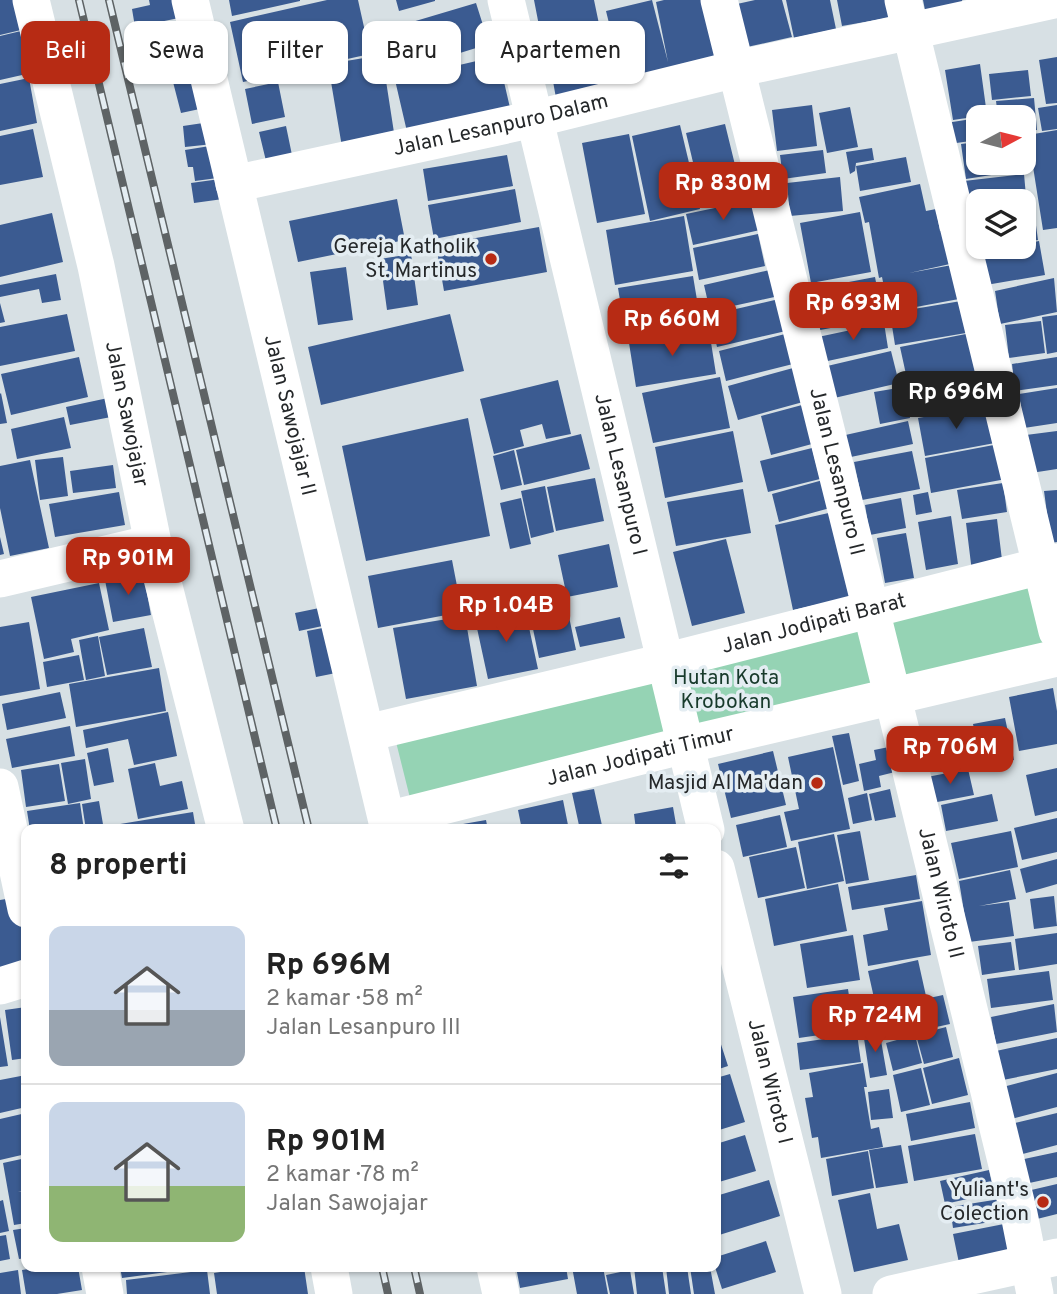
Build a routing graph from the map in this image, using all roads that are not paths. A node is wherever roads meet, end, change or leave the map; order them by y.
1 (30, 0) edge
2 (190, 0) edge
3 (506, 0) edge
4 (719, 0) edge
5 (1054, 0) edge
6 (906, 16) edge
7 (736, 69) junction
8 (534, 119) junction
9 (234, 184) junction
10 (153, 543) junction
11 (1049, 564) edge
12 (0, 579) edge
13 (870, 610) junction
14 (1054, 621) edge
15 (882, 658) joint
16 (1057, 658) edge
17 (664, 662) junction
18 (894, 698) junction
19 (367, 733) junction
20 (685, 744) junction
21 (0, 787) edge
22 (224, 824) edge
23 (388, 824) edge
24 (392, 824) edge
25 (705, 824) edge
26 (21, 886) edge
27 (721, 888) edge
28 (21, 980) edge
29 (0, 986) edge
30 (101, 1272) edge
31 (330, 1272) edge
32 (496, 1272) edge
33 (1040, 1272) edge
34 (106, 1294) edge
35 (334, 1294) edge
36 (501, 1294) edge
37 (823, 1294) edge
38 (891, 1294) edge

1 - 10 street, Jalan Sawojajar
2 - 9 street, Jalan Sawojajar II
3 - 8 street, Jalan Lesanpuro I
4 - 7 street, Jalan Lesanpuro II
5 - 6 street, Jalan Lesanpuro Dalam
6 - 7 street, Jalan Lesanpuro Dalam
6 - 11 street
7 - 8 street, Jalan Lesanpuro Dalam
7 - 13 street, Jalan Lesanpuro II
8 - 9 street, Jalan Lesanpuro Dalam
8 - 17 street, Jalan Lesanpuro I
9 - 19 street, Jalan Sawojajar II
10 - 12 street
10 - 22 street, Jalan Sawojajar
11 - 13 street, Jalan Jodipati Barat
11 - 14 street
13 - 15 street, Jalan Lesanpuro II
13 - 17 street, Jalan Jodipati Barat
15 - 18 street, Jalan Wiroto II
16 - 18 street, Jalan Jodipati Timur
17 - 19 street, Jalan Jodipati Barat
17 - 20 street, Jalan Lesanpuro I
18 - 20 street, Jalan Jodipati Timur
18 - 33 street, Jalan Wiroto II
19 - 23 street, Jalan Sawojajar II
20 - 24 street, Jalan Jodipati Timur
20 - 25 street
21 - 26 street
27 - 37 street, Jalan Wiroto I
28 - 29 street
30 - 34 street
31 - 35 street
32 - 36 street
33 - 38 street

